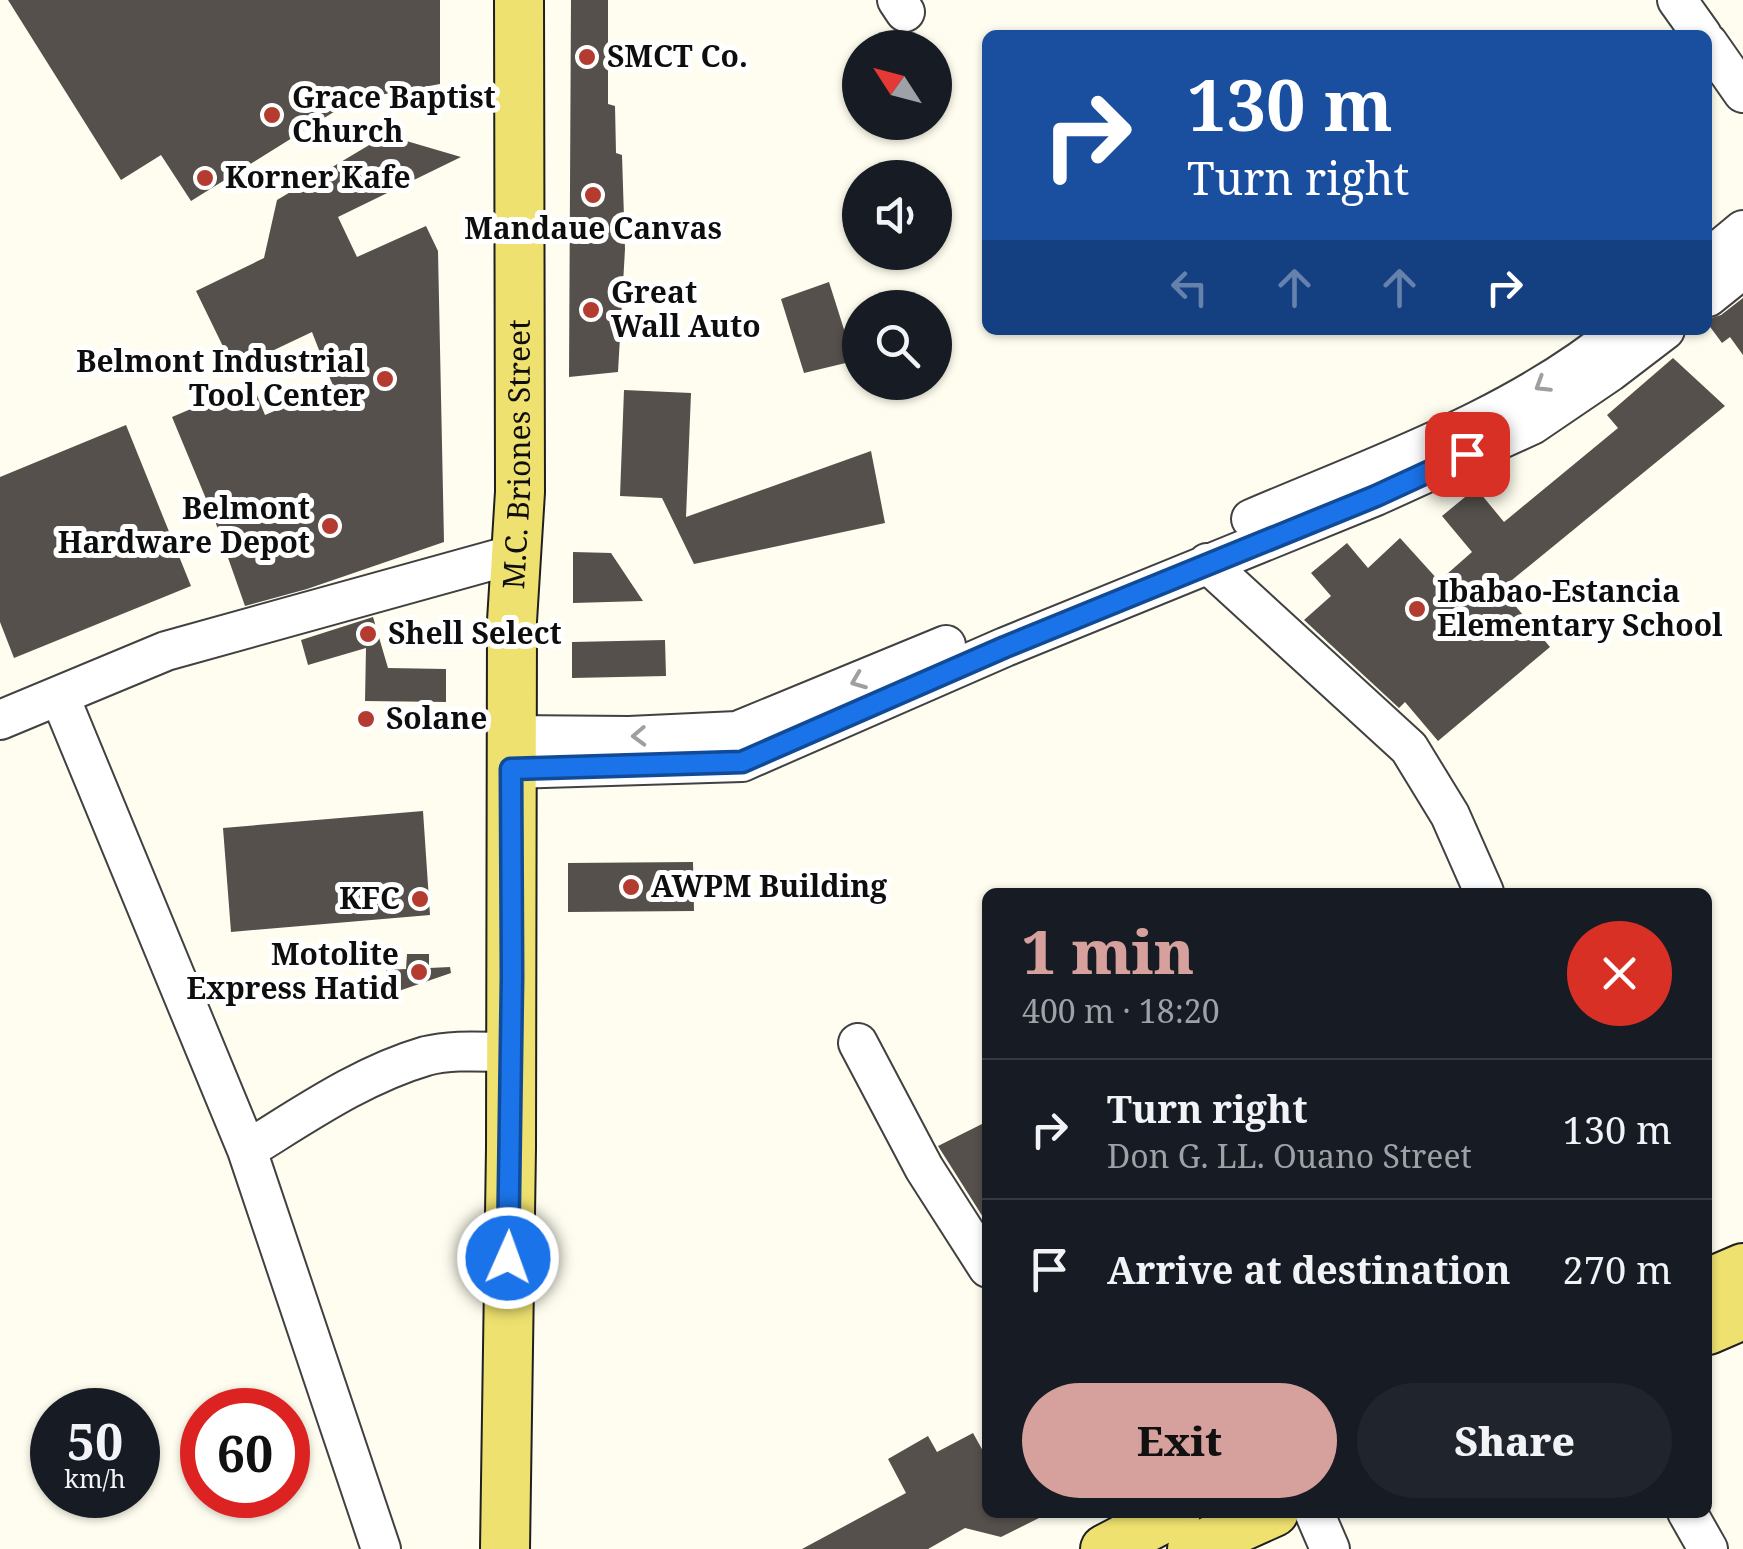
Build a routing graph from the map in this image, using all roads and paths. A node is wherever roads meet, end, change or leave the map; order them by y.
1 (519, 0) edge
2 (1676, 0) edge
3 (1698, 30) edge
4 (1712, 49) edge
5 (1743, 93) edge
6 (1743, 230) edge
7 (1712, 256) edge
8 (1743, 269) edge
9 (1712, 294) edge
10 (1651, 335) edge
11 (1610, 351) edge
12 (1313, 507) junction
13 (518, 552) junction
14 (1207, 563) junction
15 (1000, 636) junction
16 (60, 697) junction
17 (0, 720) edge
18 (511, 752) junction
19 (1482, 888) edge
20 (858, 1043) dead end
21 (512, 1052) junction
22 (511, 1148) junction
23 (247, 1150) junction
24 (982, 1259) edge
25 (1743, 1268) edge
26 (1712, 1281) edge
27 (1743, 1315) edge
28 (1712, 1328) edge
29 (1159, 1518) edge
30 (1261, 1518) edge
31 (1317, 1518) edge
32 (1690, 1518) edge
33 (1118, 1532) edge
34 (381, 1549) edge
35 (480, 1549) edge
36 (505, 1549) edge
37 (537, 1549) edge
38 (1192, 1549) edge
39 (1330, 1549) edge
40 (1708, 1549) edge

1 - 13 main road, M.C. Briones Street
2 - 3 street
4 - 5 street
6 - 7 street
8 - 9 street
10 - 11 street
11 - 12 street
12 - 14 street
12 - 15 street
13 - 16 street
13 - 18 main road, M.C. Briones Street
14 - 15 street
14 - 19 street
15 - 18 street
16 - 17 street
16 - 23 street
18 - 21 main road, M.C. Briones Street
20 - 24 street
21 - 22 main road, M.C. Briones Street
21 - 23 street
22 - 35 main road, M.C. Briones Street
22 - 36 main road, M.C. Briones Street
22 - 37 main road, M.C. Briones Street
23 - 34 street
25 - 26 main road
27 - 28 main road
29 - 33 main road
30 - 38 main road
31 - 39 street
32 - 40 street

